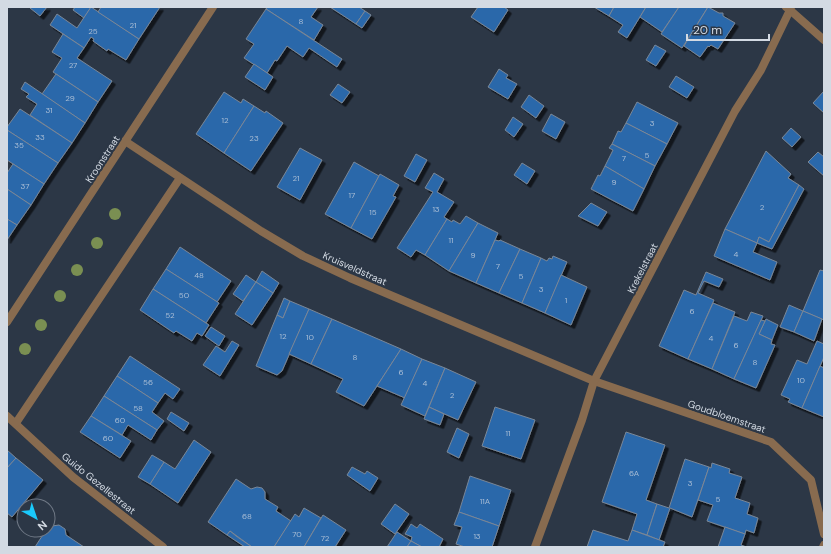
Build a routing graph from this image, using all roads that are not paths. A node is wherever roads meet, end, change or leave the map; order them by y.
1 (213, 7) edge
2 (789, 8) edge
3 (824, 40) edge
4 (125, 141) junction
5 (180, 178) junction
6 (7, 322) edge
7 (594, 381) junction
8 (7, 416) edge
9 (16, 423) junction
10 (824, 534) edge
11 (163, 547) edge
12 (535, 547) edge

1 - 4 street, Kroonstraat
2 - 3 street
2 - 7 street, Krekelstraat
4 - 5 street, Kruisveldstraat
4 - 6 street, Kroonstraat
5 - 7 street, Kruisveldstraat
5 - 9 street
7 - 10 street, Goudbloemstraat
7 - 12 street, Krekelstraat
8 - 9 street, Guido Gezellestraat
9 - 11 street, Guido Gezellestraat

